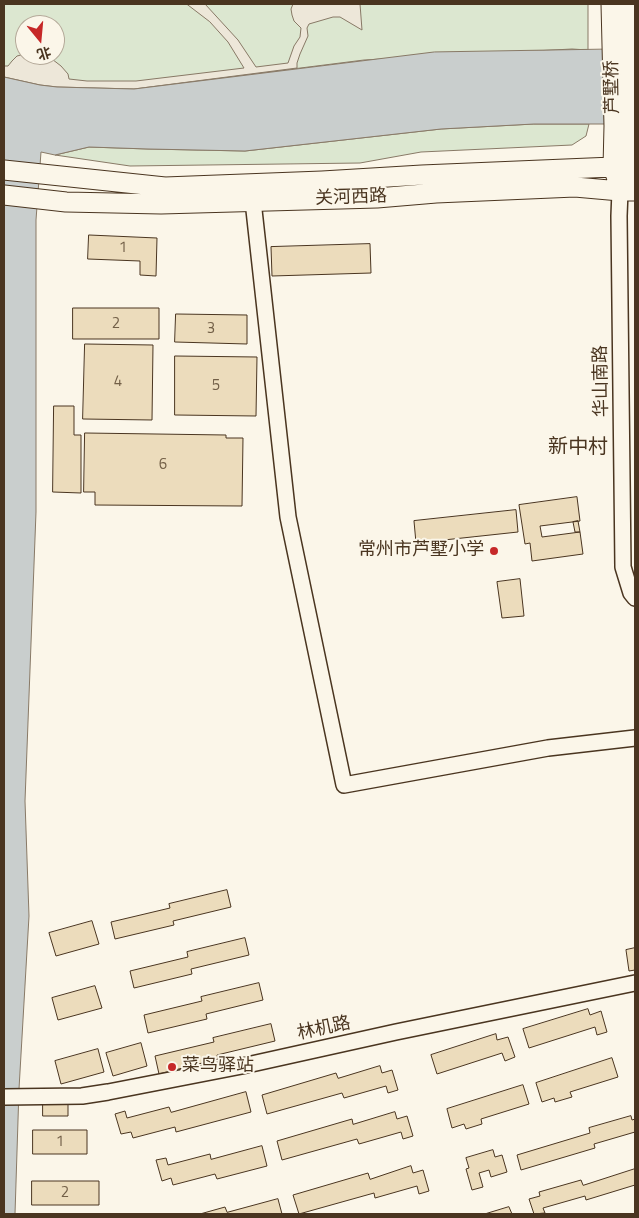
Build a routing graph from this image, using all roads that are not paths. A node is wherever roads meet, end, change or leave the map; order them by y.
1 (611, 4) edge
2 (627, 4) edge
3 (620, 47) junction
4 (626, 168) edge
5 (4, 170) edge
6 (628, 191) edge
7 (4, 196) edge
8 (253, 202) junction
9 (635, 598) edge
10 (635, 738) edge
11 (635, 983) edge
12 (4, 1097) edge

1 - 3 main road
2 - 3 main road
3 - 4 main road, 芦墅桥
4 - 5 main road, 关河西路
4 - 6 main road
6 - 8 main road, 关河西路
6 - 9 street, 华山南路
7 - 8 main road, 关河西路
8 - 10 street
11 - 12 street, 林机路

